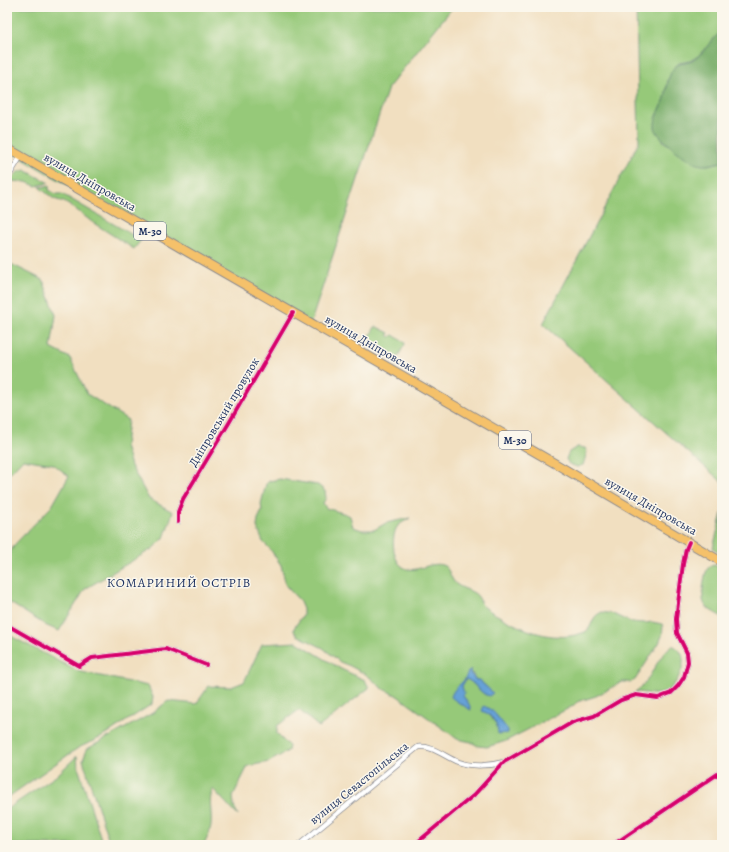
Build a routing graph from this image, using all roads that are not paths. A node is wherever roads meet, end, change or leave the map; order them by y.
1 (7, 148) edge
2 (21, 156) junction
3 (7, 179) edge
4 (294, 313) junction
5 (178, 522) dead end
6 (689, 542) junction
7 (722, 562) edge
8 (7, 625) edge
9 (206, 665) dead end
10 (504, 762) junction
11 (722, 771) edge
12 (299, 845) edge
13 (414, 845) edge
14 (613, 845) edge

1 - 2 highway, вулиця Дніпровська / М-30
2 - 3 street
2 - 4 highway, вулиця Дніпровська / М-30
4 - 5 street, Дніпровський провулок
4 - 6 highway, вулиця Дніпровська / М-30
6 - 7 highway, вулиця Дніпровська / М-30
6 - 10 street
8 - 9 street
10 - 12 street, вулиця Севастопільська
10 - 13 street
11 - 14 street

